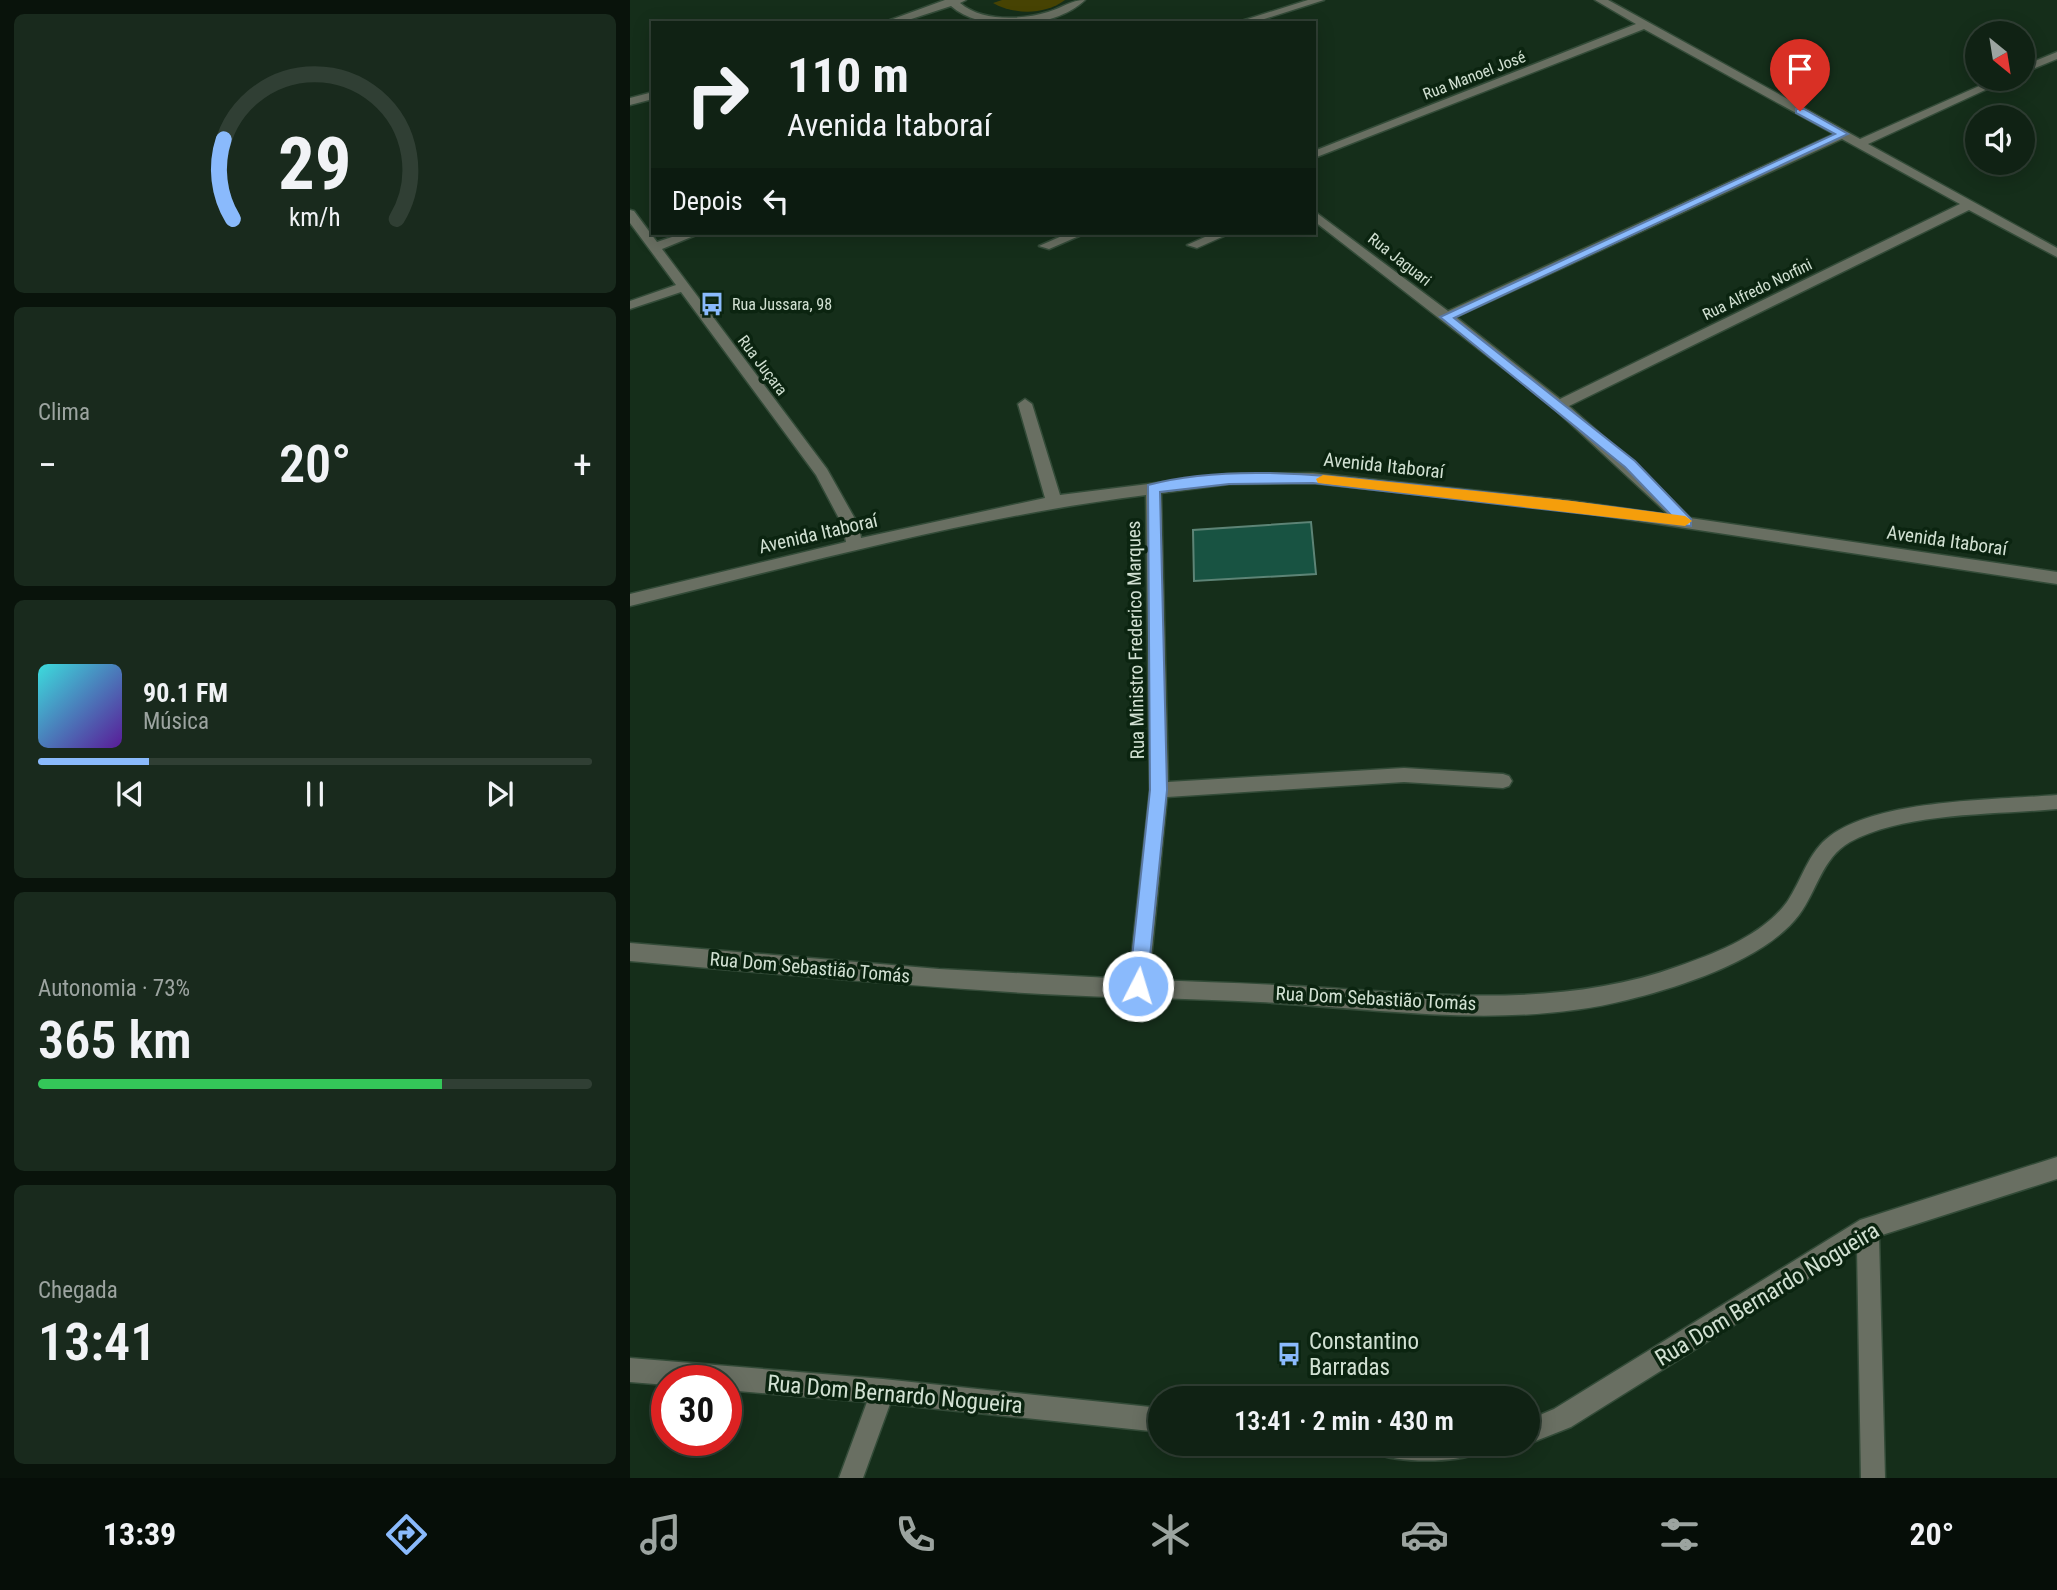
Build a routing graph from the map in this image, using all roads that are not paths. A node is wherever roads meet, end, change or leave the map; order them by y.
1 (1080, 0) edge
2 (1319, 0) edge
3 (1600, 0) edge
4 (955, 1) edge
5 (1057, 13) junction
6 (893, 21) edge
7 (1067, 21) edge
8 (1247, 21) edge
9 (1644, 25) junction
10 (2057, 55) edge
11 (2035, 65) edge
12 (1977, 91) edge
13 (651, 95) edge
14 (630, 102) edge
15 (1843, 134) junction
16 (1860, 143) junction
17 (1316, 154) edge
18 (1969, 205) junction
19 (630, 214) edge
20 (1316, 217) edge
21 (689, 235) edge
22 (1075, 235) edge
23 (1221, 235) edge
24 (1045, 246) dead end
25 (1193, 246) dead end
26 (655, 247) junction
27 (2057, 253) edge
28 (683, 287) junction
29 (630, 305) edge
30 (1446, 317) junction
31 (1025, 404) dead end
32 (1559, 405) junction
33 (1153, 488) junction
34 (1054, 501) junction
35 (1686, 523) junction
36 (855, 545) junction
37 (2057, 578) edge
38 (630, 600) edge
39 (1503, 780) dead end
40 (1159, 790) junction
41 (2057, 802) edge
42 (630, 952) edge
43 (1138, 986) junction
44 (2057, 1168) edge
45 (1868, 1228) junction
46 (630, 1370) edge
47 (883, 1391) junction
48 (1148, 1419) edge
49 (1540, 1427) edge
50 (851, 1478) edge
51 (1873, 1478) edge

1 - 5 street
2 - 8 street
3 - 9 street
4 - 5 street
4 - 6 street
5 - 7 street
9 - 15 street
9 - 17 street, Rua Manoel José
10 - 11 street
12 - 16 street
13 - 14 street
15 - 16 street
15 - 30 street
16 - 18 street
18 - 27 street
18 - 32 street, Rua Alfredo Norfini
19 - 26 street, Rua Juçara
20 - 30 street, Rua Jaguari
21 - 26 street
22 - 24 street
23 - 25 street
26 - 28 street, Rua Juçara
28 - 29 street
28 - 36 street, Rua Juçara
30 - 32 street, Rua Jaguari
31 - 34 street
32 - 35 street, Rua Jaguari
33 - 34 street, Avenida Itaboraí
33 - 35 street, Avenida Itaboraí
33 - 40 street, Rua Ministro Frederico Marques
34 - 36 street, Avenida Itaboraí
35 - 37 street, Avenida Itaboraí
36 - 38 street, Avenida Itaboraí
39 - 40 street
40 - 43 street, Rua Ministro Frederico Marques
41 - 43 street, Rua Dom Sebastião Tomás
42 - 43 street, Rua Dom Sebastião Tomás
44 - 45 street, Rua Dom Bernardo Nogueira
45 - 49 street, Rua Dom Bernardo Nogueira
45 - 51 street
46 - 47 street, Rua Dom Bernardo Nogueira
47 - 48 street, Rua Dom Bernardo Nogueira
47 - 50 street

